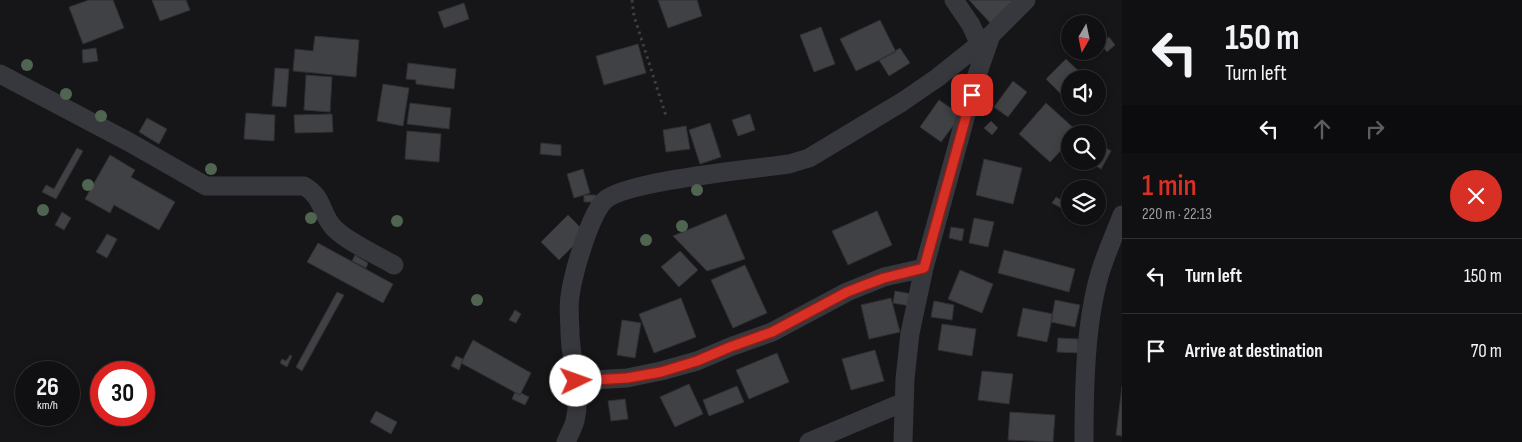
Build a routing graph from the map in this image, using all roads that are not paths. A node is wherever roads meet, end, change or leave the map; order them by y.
1 (954, 0) edge
2 (1026, 0) edge
3 (985, 39) junction
4 (0, 74) edge
5 (1122, 215) edge
6 (394, 265) dead end
7 (924, 268) junction
8 (576, 381) junction
9 (904, 402) junction
10 (566, 442) edge
11 (809, 442) edge
12 (903, 442) edge
13 (1084, 442) edge

1 - 3 street
2 - 3 street
3 - 7 street
3 - 8 street
4 - 6 street
5 - 13 street
7 - 8 street
7 - 9 street
8 - 10 street
9 - 11 street
9 - 12 street

